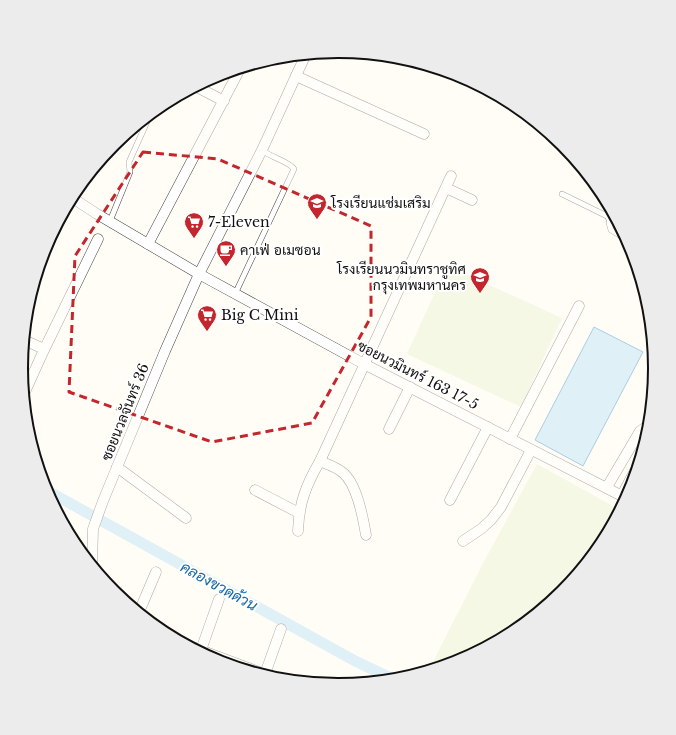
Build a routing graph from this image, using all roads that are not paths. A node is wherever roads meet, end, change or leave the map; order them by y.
1 (304, 59) edge
2 (237, 74) edge
3 (296, 76) junction
4 (201, 89) edge
5 (224, 101) junction
6 (146, 125) edge
7 (424, 134) dead end
8 (262, 150) junction
9 (451, 176) dead end
10 (446, 188) junction
11 (562, 194) dead end
12 (472, 200) dead end
13 (77, 201) edge
14 (606, 213) edge
15 (610, 220) edge
16 (110, 221) junction
17 (618, 234) edge
18 (98, 239) dead end
19 (148, 244) junction
20 (199, 274) junction
21 (235, 294) junction
22 (579, 306) dead end
23 (29, 342) edge
24 (44, 349) junction
25 (364, 364) junction
26 (29, 383) edge
27 (410, 387) junction
28 (488, 427) junction
29 (389, 429) dead end
30 (510, 439) junction
31 (639, 440) edge
32 (531, 450) junction
33 (320, 461) junction
34 (117, 467) junction
35 (607, 487) junction
36 (255, 490) dead end
37 (621, 494) edge
38 (450, 500) dead end
39 (298, 514) junction
40 (186, 518) dead end
41 (298, 531) dead end
42 (366, 535) dead end
43 (463, 540) dead end
44 (91, 554) edge
45 (156, 572) dead end
46 (219, 599) dead end
47 (141, 607) edge
48 (281, 629) dead end
49 (199, 645) edge
50 (267, 669) edge

1 - 3 street, ซอยนวลจันทร์ 36
2 - 5 street
3 - 7 street
3 - 8 street, ซอยนวลจันทร์ 36
4 - 5 street
5 - 19 street
6 - 16 lane
8 - 20 street, ซอยนวลจันทร์ 36
8 - 21 lane
9 - 10 street
10 - 12 street
10 - 25 street
11 - 14 lane
13 - 16 street, ซอยนวมินทร์ 163 17-5
15 - 17 lane
16 - 19 street, ซอยนวมินทร์ 163 17-5
18 - 24 street
19 - 20 street, ซอยนวมินทร์ 163 17-5
20 - 21 street, ซอยนวมินทร์ 163 17-5
20 - 34 street, ซอยนวลจันทร์ 36
21 - 25 street, ซอยนวมินทร์ 163 17-5
22 - 30 street
23 - 24 street
24 - 26 street
25 - 27 street, ซอยนวมินทร์ 163 17-5
25 - 33 street
27 - 28 street, ซอยนวมินทร์ 163 17-5
27 - 29 street
28 - 30 street, ซอยนวมินทร์ 163 17-5
28 - 38 street
30 - 32 street, ซอยนวมินทร์ 163 17-5
31 - 35 street
32 - 35 street, ซอยนวมินทร์ 163 17-5
32 - 43 street
33 - 39 street
33 - 42 street
34 - 40 street
34 - 44 street, ซอยนวลจันทร์ 36
35 - 37 street, ซอยนวมินทร์ 163 17-5
36 - 39 street
39 - 41 street
45 - 47 street
46 - 49 street
48 - 50 street

